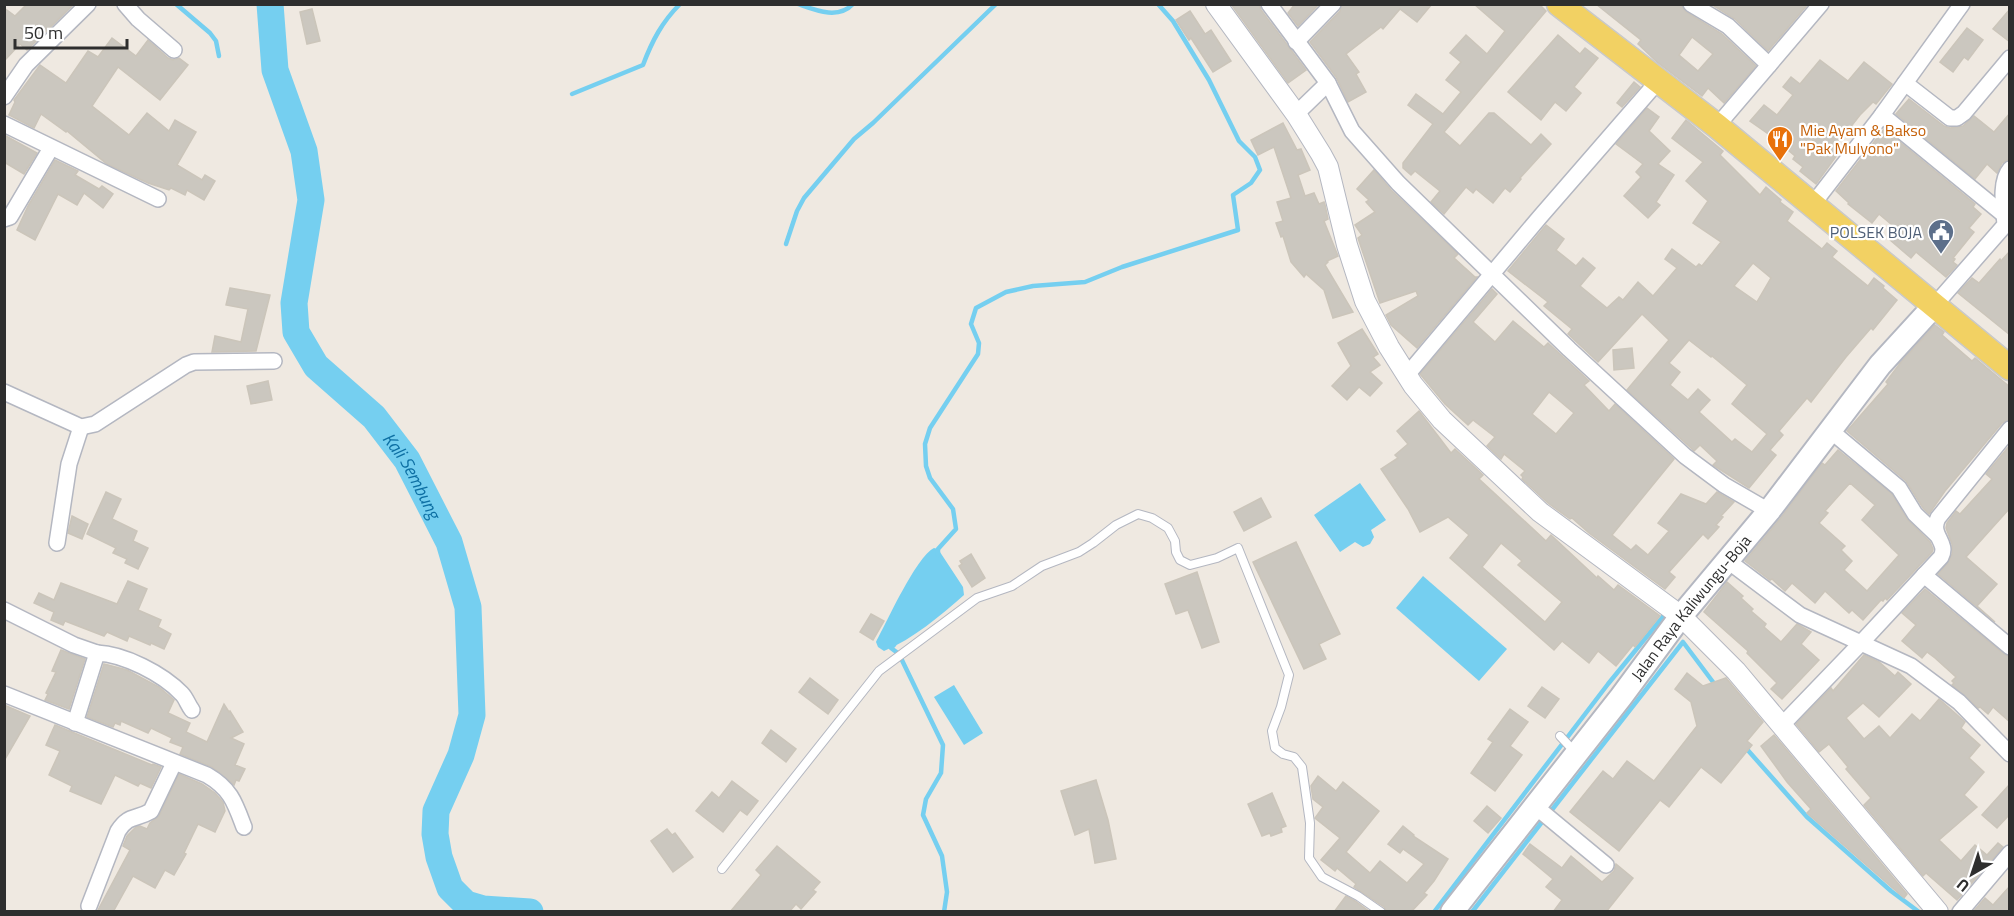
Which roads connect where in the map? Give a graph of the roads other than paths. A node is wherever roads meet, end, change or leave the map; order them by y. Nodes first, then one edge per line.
1 (88, 4) edge
2 (125, 4) edge
3 (1216, 4) edge
4 (1269, 4) edge
5 (1333, 4) edge
6 (1559, 4) edge
7 (1691, 4) edge
8 (1821, 4) edge
9 (1962, 4) edge
10 (1296, 42) junction
11 (174, 50) dead end
12 (2010, 58) edge
13 (1769, 65) junction
14 (1659, 80) junction
15 (1328, 83) junction
16 (1905, 83) junction
17 (4, 97) edge
18 (1296, 114) junction
19 (1882, 115) junction
20 (4, 124) edge
21 (1717, 126) junction
22 (51, 148) junction
23 (2010, 169) edge
24 (158, 199) dead end
25 (1813, 204) junction
26 (4, 219) edge
27 (2006, 222) edge
28 (1493, 274) junction
29 (1934, 306) junction
30 (274, 362) dead end
31 (2010, 368) edge
32 (1407, 375) junction
33 (4, 392) edge
34 (81, 426) junction
35 (2010, 429) edge
36 (1831, 431) junction
37 (1769, 511) junction
38 (1936, 535) junction
39 (57, 543) dead end
40 (1728, 561) junction
41 (1924, 575) junction
42 (4, 610) edge
43 (1681, 616) junction
44 (1861, 643) junction
45 (2010, 647) edge
46 (97, 653) junction
47 (4, 694) edge
48 (192, 710) dead end
49 (75, 723) junction
50 (1780, 726) junction
51 (1560, 736) dead end
52 (1576, 754) junction
53 (2010, 754) edge
54 (174, 763) junction
55 (1536, 807) junction
56 (244, 827) dead end
57 (2010, 853) edge
58 (1606, 865) dead end
59 (722, 869) dead end
60 (89, 906) dead end
61 (1382, 912) edge
62 (1452, 912) edge
63 (1938, 912) edge
64 (1960, 912) edge

1 - 17 street
2 - 11 street
3 - 18 street
4 - 10 street
5 - 10 street
6 - 14 main road
7 - 13 street
8 - 13 street
9 - 16 street
10 - 15 street
12 - 16 street
13 - 21 street
14 - 21 main road
14 - 28 street
15 - 18 street
15 - 28 street
16 - 19 street
18 - 32 street
19 - 25 street
19 - 27 street
20 - 22 street
21 - 25 main road
22 - 24 street
22 - 26 street
23 - 27 street
25 - 29 main road
27 - 29 street
28 - 32 street
28 - 37 street
29 - 31 main road
29 - 36 main road, Jalan Raya Kaliwungu-Boja
30 - 34 street
32 - 43 street
33 - 34 street
34 - 39 street
35 - 38 street
36 - 37 main road, Jalan Raya Kaliwungu-Boja
36 - 38 street
37 - 40 main road, Jalan Raya Kaliwungu-Boja
38 - 41 street
40 - 43 main road, Jalan Raya Kaliwungu-Boja
40 - 44 street
41 - 44 street
41 - 45 street
42 - 46 street
43 - 50 street
43 - 52 main road, Jalan Raya Kaliwungu-Boja
44 - 50 street
44 - 53 street
46 - 48 street
46 - 49 street
47 - 49 street
49 - 54 street
50 - 63 street
51 - 52 lane
52 - 55 main road, Jalan Raya Kaliwungu-Boja
54 - 56 street
54 - 60 street
55 - 58 street
55 - 62 main road, Jalan Raya Kaliwungu-Boja
57 - 64 street
59 - 61 lane

